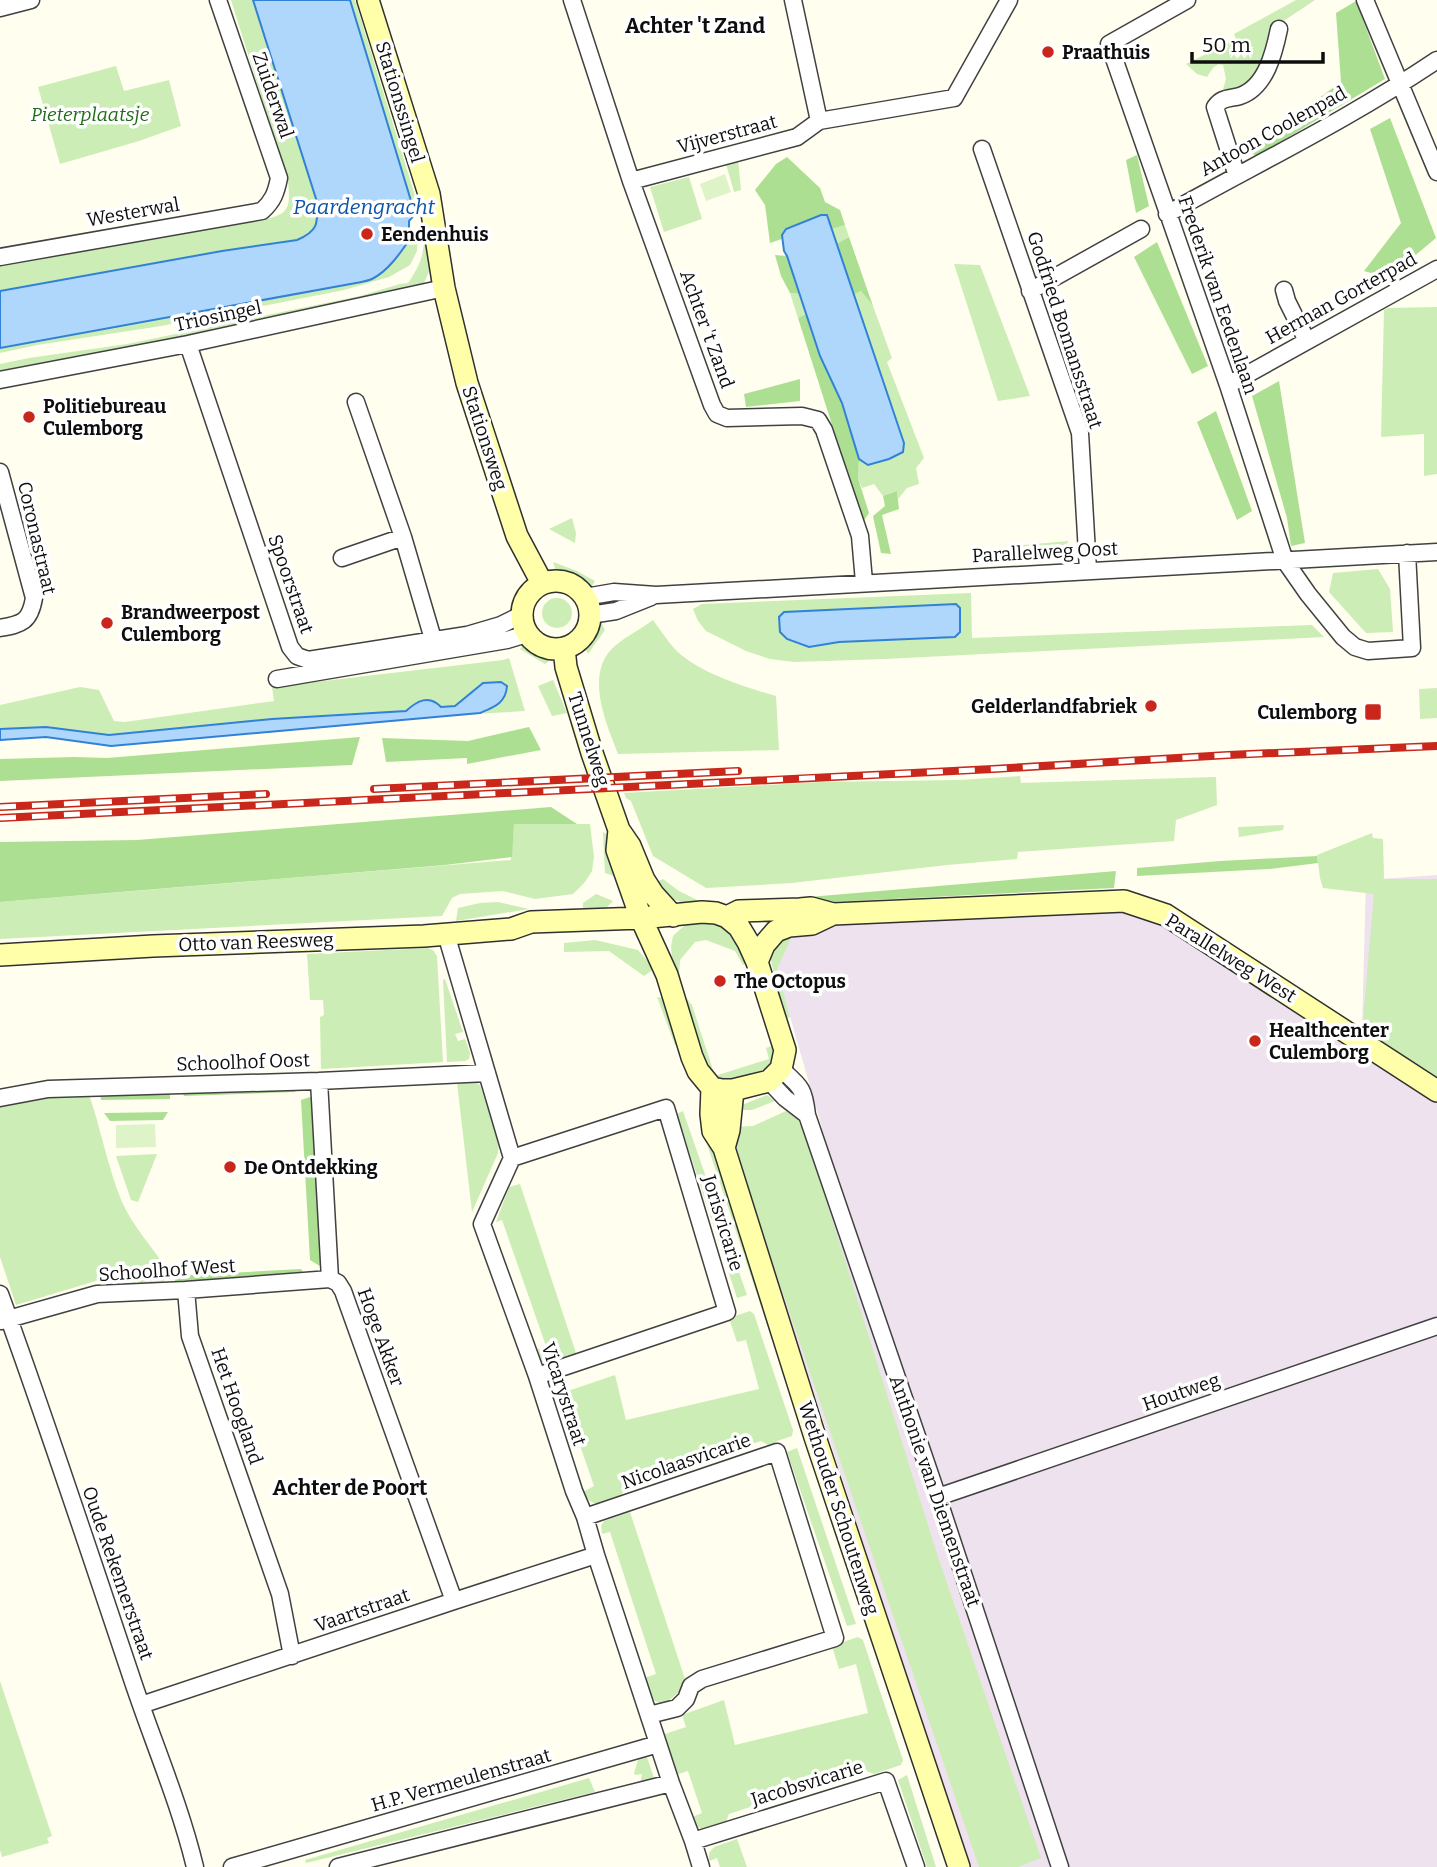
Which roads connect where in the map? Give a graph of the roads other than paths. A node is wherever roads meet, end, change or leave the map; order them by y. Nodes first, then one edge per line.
1 (31, 0) edge
2 (218, 0) edge
3 (368, 0) edge
4 (572, 0) edge
5 (793, 0) edge
6 (1187, 0) edge
7 (1365, 0) edge
8 (1006, 5) edge
9 (0, 8) edge
10 (1279, 29) dead end
11 (1437, 60) edge
12 (1400, 85) junction
13 (819, 121) junction
14 (982, 149) dead end
15 (1435, 163) edge
16 (1237, 176) junction
17 (631, 181) junction
18 (271, 203) joint
19 (1167, 214) junction
20 (1141, 229) dead end
21 (0, 257) edge
22 (1437, 269) edge
23 (444, 288) junction
24 (1284, 289) dead end
25 (1030, 291) junction
26 (1307, 341) junction
27 (188, 344) junction
28 (0, 380) edge
29 (1228, 384) junction
30 (355, 402) dead end
31 (0, 472) edge
32 (403, 537) junction
33 (1437, 552) edge
34 (1408, 554) junction
35 (342, 558) dead end
36 (1285, 561) junction
37 (1088, 570) junction
38 (864, 582) junction
39 (542, 583) junction
40 (588, 606) junction
41 (524, 624) junction
42 (0, 628) edge
43 (433, 639) junction
44 (564, 648) junction
45 (277, 679) dead end
46 (619, 830) junction
47 (629, 884) junction
48 (833, 914) junction
49 (673, 916) junction
50 (727, 917) junction
51 (641, 918) junction
52 (609, 920) junction
53 (511, 929) junction
54 (446, 934) junction
55 (652, 942) junction
56 (0, 955) edge
57 (757, 962) junction
58 (487, 1073) junction
59 (775, 1075) junction
60 (319, 1081) junction
61 (722, 1089) junction
62 (1437, 1091) edge
63 (0, 1098) edge
64 (512, 1158) junction
65 (330, 1279) junction
66 (186, 1290) junction
67 (0, 1294) edge
68 (4, 1320) edge
69 (1437, 1326) edge
70 (537, 1376) junction
71 (938, 1497) junction
72 (585, 1517) junction
73 (596, 1555) junction
74 (454, 1601) junction
75 (292, 1656) junction
76 (141, 1706) junction
77 (649, 1715) junction
78 (659, 1744) junction
79 (671, 1783) junction
80 (693, 1840) junction
81 (276, 1861) edge
82 (195, 1867) edge
83 (232, 1867) edge
84 (338, 1867) edge
85 (701, 1867) edge
86 (916, 1867) edge
87 (959, 1867) edge
88 (1060, 1867) edge

1 - 9 street
2 - 18 street, Zuiderwal
3 - 23 street, Stationssingel
4 - 17 street, Achter 't Zand
5 - 13 street
6 - 19 street, Frederik van Eedenlaan
7 - 12 street
8 - 13 street, Vijverstraat
10 - 16 street
11 - 12 street, Antoon Coolenpad
12 - 15 street
12 - 16 street, Antoon Coolenpad
13 - 17 street, Vijverstraat
14 - 25 street, Godfried Bomansstraat
16 - 19 street, Antoon Coolenpad
17 - 38 street, Achter 't Zand
18 - 21 street, Westerwal
19 - 29 street, Frederik van Eedenlaan
20 - 25 street
22 - 26 street, Herman Gorterpad
23 - 27 street, Triosingel
23 - 39 street, Stationsweg
24 - 26 street
25 - 37 street, Godfried Bomansstraat
26 - 29 street, Herman Gorterpad
27 - 28 street, Triosingel
27 - 43 street, Spoorstraat
29 - 36 street, Frederik van Eedenlaan
30 - 32 street
31 - 42 street, Coronastraat
32 - 35 street
32 - 43 street
33 - 34 street, Parallelweg Oost
34 - 36 street, Parallelweg Oost
34 - 36 street, Frederik van Eedenlaan
36 - 37 street, Parallelweg Oost
37 - 38 street, Parallelweg Oost
38 - 40 street, Parallelweg Oost
39 - 40 street
39 - 41 street
40 - 44 street
41 - 43 street, Spoorstraat
41 - 44 street
41 - 45 street
44 - 46 street, Tunnelweg
46 - 47 street, Tunnelweg
46 - 49 street, Tunnelweg
47 - 51 street, Tunnelweg
47 - 52 street
48 - 50 street, Parallelweg West
48 - 57 street, Parallelweg West
48 - 62 street, Parallelweg West
49 - 50 street, Otto van Reesweg
49 - 51 street, Otto van Reesweg
49 - 55 street
50 - 57 street
51 - 52 street, Otto van Reesweg
51 - 55 street
52 - 53 street, Otto van Reesweg
53 - 54 street, Otto van Reesweg
53 - 55 street, Otto van Reesweg
54 - 56 street, Otto van Reesweg
54 - 58 street
55 - 61 street
57 - 59 street
58 - 60 street, Schoolhof Oost
58 - 64 street
59 - 61 street
59 - 71 street, Anthonie van Diemenstraat
60 - 63 street, Schoolhof Oost
60 - 65 street, Hoge Akker
61 - 87 street, Wethouder Schoutenweg
64 - 70 street, Vicarystraat
64 - 70 street, Jorisvicarie
65 - 66 street, Schoolhof West
65 - 74 street, Hoge Akker
66 - 68 street, Schoolhof West
66 - 75 street, Het Hoogland
67 - 68 street, Oude Rekemerstraat
68 - 76 street, Oude Rekemerstraat
69 - 71 street, Houtweg
70 - 72 street, Vicarystraat
71 - 88 street, Anthonie van Diemenstraat
72 - 73 street, Vicarystraat
72 - 77 street, Nicolaasvicarie
73 - 74 street, Vaartstraat
73 - 77 street, Vicarystraat
74 - 75 street, Vaartstraat
75 - 76 street, Vaartstraat
76 - 82 street, Oude Rekemerstraat
77 - 78 street, Vicarystraat
78 - 79 street, Vicarystraat
78 - 81 street, H.P. Vermeulenstraat
79 - 80 street, Vicarystraat
79 - 84 street
80 - 85 street, Vicarystraat
80 - 86 street, Jacobsvicarie
81 - 83 street, H.P. Vermeulenstraat

